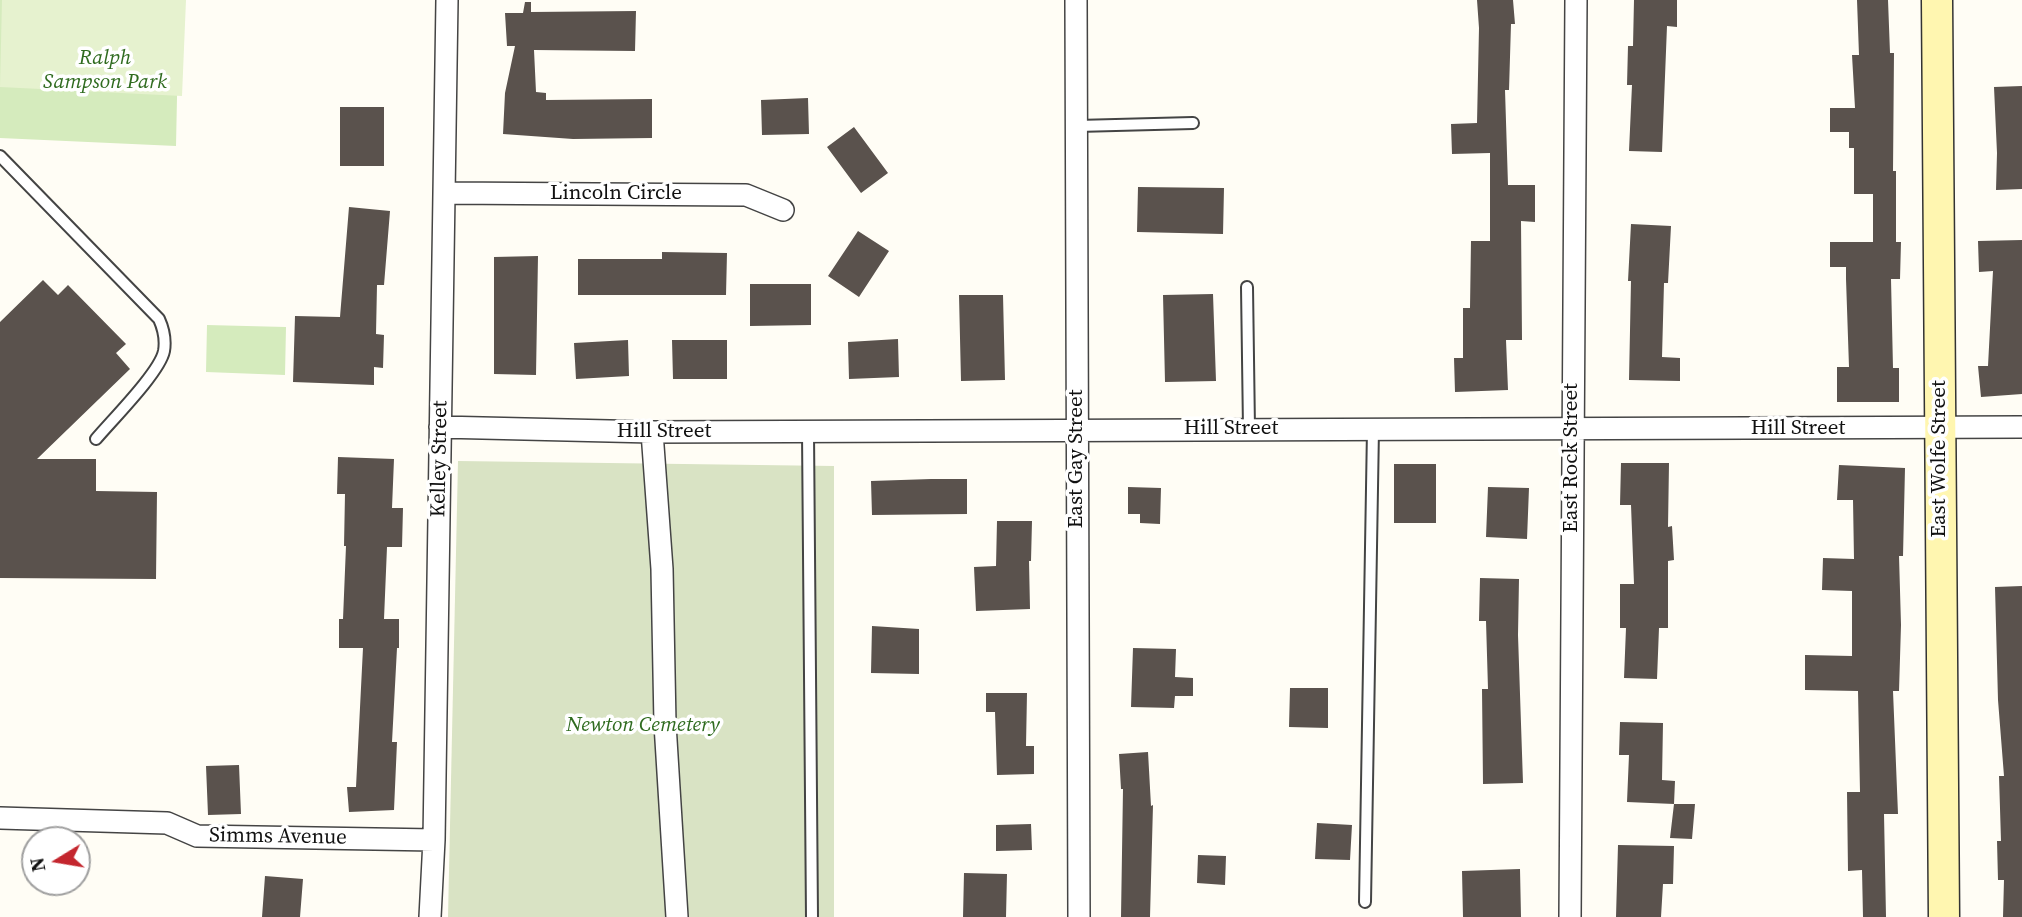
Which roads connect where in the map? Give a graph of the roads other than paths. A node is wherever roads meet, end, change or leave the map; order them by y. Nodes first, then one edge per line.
1 (447, 0) edge
2 (1076, 0) edge
3 (1576, 0) edge
4 (1937, 0) edge
5 (1193, 123) dead end
6 (1077, 126) junction
7 (0, 156) edge
8 (444, 193) junction
9 (783, 210) dead end
10 (1247, 287) dead end
11 (440, 427) junction
12 (2022, 427) edge
13 (1940, 428) junction
14 (1076, 429) junction
15 (1249, 429) junction
16 (1373, 429) junction
17 (1572, 430) junction
18 (652, 432) junction
19 (808, 432) junction
20 (96, 439) dead end
21 (0, 818) edge
22 (434, 841) junction
23 (1365, 902) dead end
24 (430, 917) edge
25 (677, 917) edge
26 (812, 917) edge
27 (1079, 917) edge
28 (1570, 917) edge
29 (1944, 917) edge

1 - 8 street, Kelley Street
2 - 6 street, East Gay Street
3 - 17 street, East Rock Street
4 - 13 street, East Wolfe Street
5 - 6 lane
6 - 14 street, East Gay Street
7 - 20 lane
8 - 9 street, Lincoln Circle
8 - 11 street, Kelley Street
10 - 15 lane
11 - 18 street, Hill Street
11 - 22 street, Kelley Street
12 - 13 street, Hill Street
13 - 17 street, Hill Street
13 - 29 street, East Wolfe Street
14 - 15 street, Hill Street
14 - 19 street, Hill Street
14 - 27 street, East Gay Street
15 - 16 street, Hill Street
16 - 17 street, Hill Street
16 - 23 lane
17 - 28 street, East Rock Street
18 - 19 street, Hill Street
18 - 25 street
19 - 26 lane
21 - 22 street, Simms Avenue
22 - 24 street, Kelley Street

